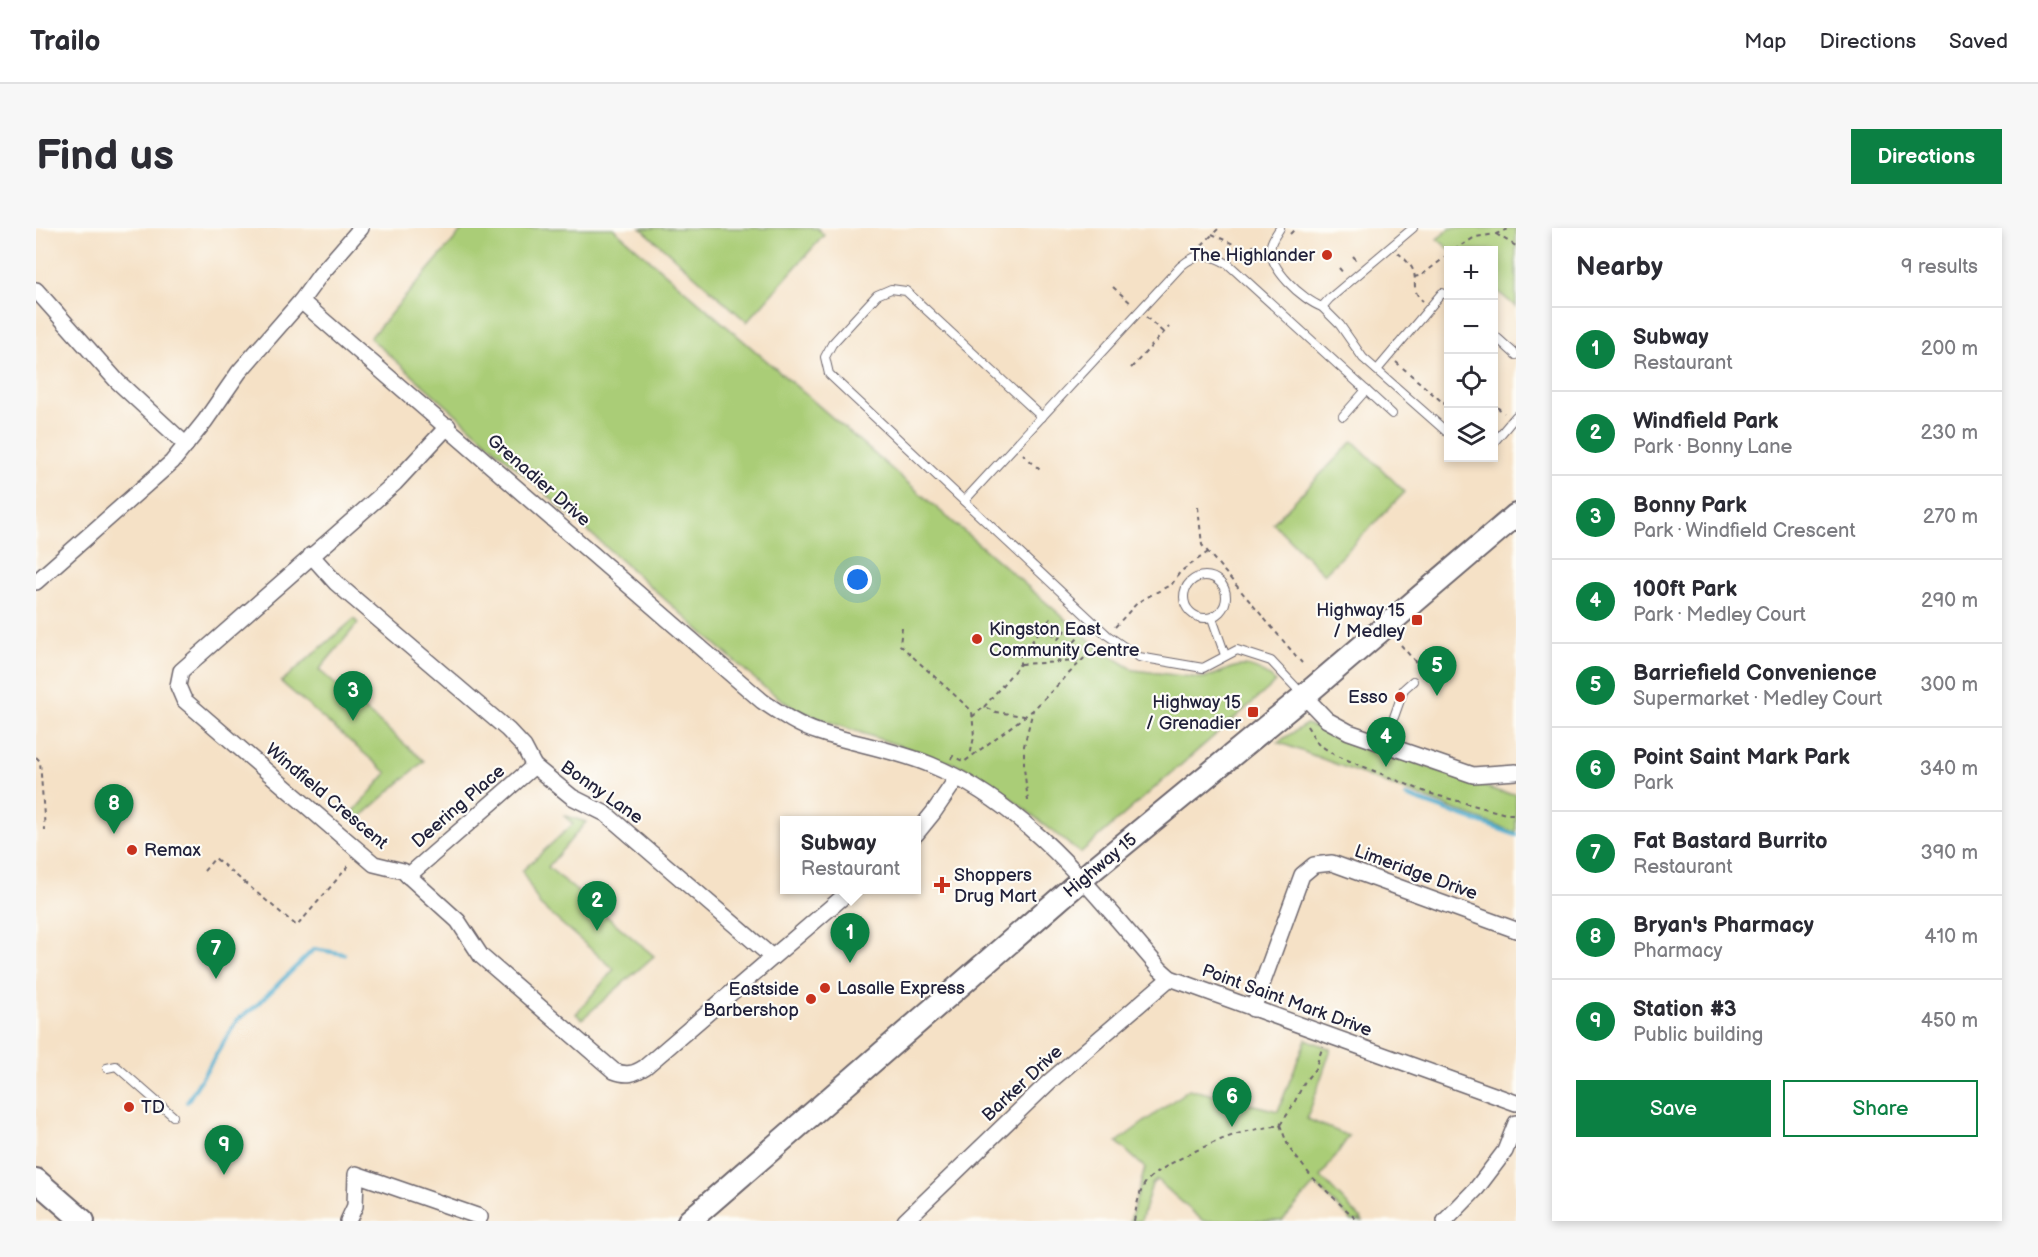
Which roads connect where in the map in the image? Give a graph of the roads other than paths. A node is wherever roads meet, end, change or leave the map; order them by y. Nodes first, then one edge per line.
1 (361, 228) edge
2 (1280, 228) edge
3 (1413, 228) edge
4 (36, 290) edge
5 (1444, 294) edge
6 (301, 301) junction
7 (1322, 308) junction
8 (1498, 339) edge
9 (1516, 355) edge
10 (1377, 370) junction
11 (1366, 390) junction
12 (1392, 414) dead end
13 (1343, 416) dead end
14 (1516, 416) edge
15 (1042, 417) junction
16 (448, 426) junction
17 (1444, 429) edge
18 (1498, 437) edge
19 (186, 446) junction
20 (964, 501) junction
21 (1516, 515) edge
22 (311, 555) junction
23 (36, 582) edge
24 (1212, 618) junction
25 (1225, 655) junction
26 (1413, 681) dead end
27 (1304, 696) junction
28 (1394, 717) dead end
29 (534, 766) junction
30 (1516, 772) edge
31 (950, 775) junction
32 (921, 828) edge
33 (408, 876) junction
34 (1082, 879) junction
35 (846, 894) edge
36 (1516, 930) edge
37 (772, 957) junction
38 (1170, 978) junction
39 (1253, 1009) junction
40 (107, 1068) dead end
41 (1516, 1103) edge
42 (173, 1116) dead end
43 (1516, 1123) edge
44 (36, 1180) edge
45 (480, 1217) dead end
46 (83, 1221) edge
47 (348, 1221) edge
48 (689, 1221) edge
49 (904, 1221) edge
50 (1445, 1221) edge

1 - 6 street
2 - 7 lane
3 - 7 lane
4 - 19 street
5 - 10 lane
6 - 16 street, Grenadier Drive
6 - 19 street
7 - 10 lane
8 - 9 lane
10 - 17 lane
11 - 12 lane
11 - 13 lane
11 - 15 lane
14 - 18 lane
15 - 20 lane
15 - 20 lane
16 - 22 street, Windfield Crescent
16 - 31 street, Grenadier Drive
19 - 23 street
20 - 25 lane
21 - 27 main road, Highway 15
22 - 29 street, Bonny Lane
22 - 33 street, Windfield Crescent
24 - 24 lane
24 - 25 lane
25 - 27 lane
26 - 28 lane
27 - 30 street
27 - 34 main road, Highway 15
29 - 33 street, Deering Place
29 - 37 street, Bonny Lane
31 - 32 street
31 - 34 street, Grenadier Drive
33 - 37 street, Windfield Crescent
34 - 38 street, Point Saint Mark Drive
34 - 48 main road, Highway 15
35 - 37 street, Windfield Crescent
36 - 39 street, Limeridge Drive
38 - 39 street, Point Saint Mark Drive
38 - 49 street, Barker Drive
39 - 41 street, Point Saint Mark Drive
40 - 42 lane
43 - 50 street
44 - 46 main road
45 - 47 street

